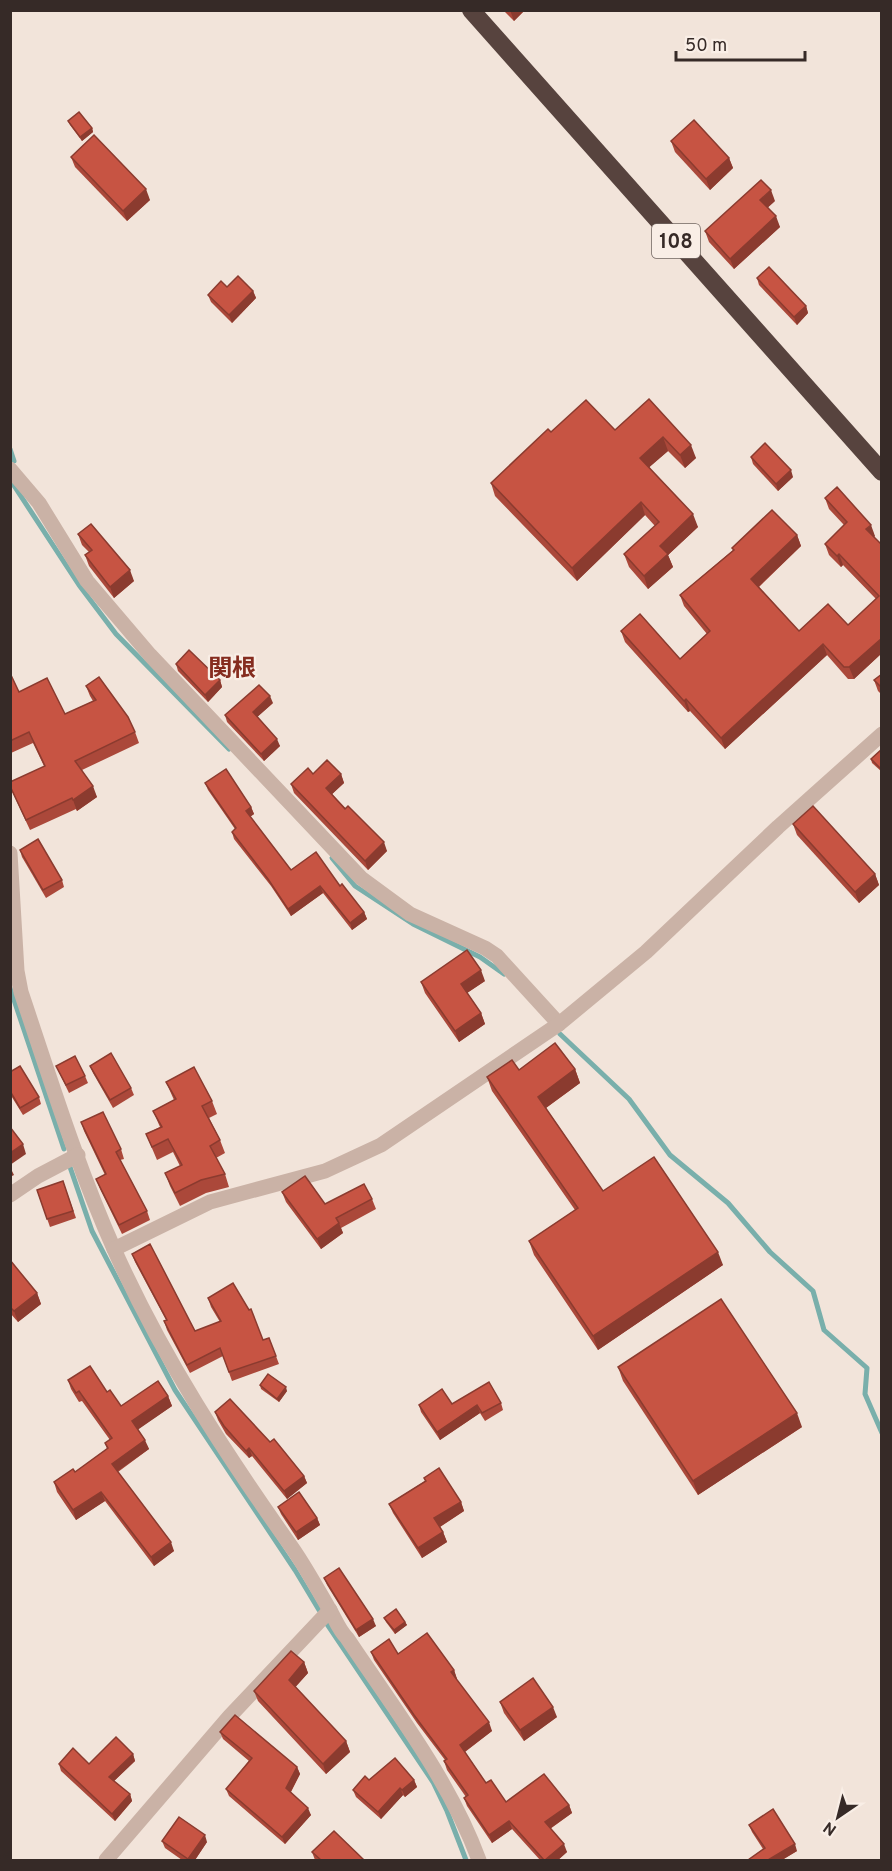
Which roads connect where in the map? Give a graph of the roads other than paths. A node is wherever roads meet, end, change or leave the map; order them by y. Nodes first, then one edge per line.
1 (471, 10) edge
2 (10, 469) edge
3 (882, 472) edge
4 (882, 734) edge
5 (10, 853) edge
6 (559, 1024) junction
7 (78, 1155) junction
8 (10, 1195) edge
9 (114, 1249) junction
10 (330, 1610) junction
11 (106, 1860) edge
12 (479, 1860) edge

1 - 3 highway, 108
2 - 6 street
4 - 6 street
5 - 7 street
6 - 9 street
7 - 8 street
7 - 9 street
9 - 10 street
10 - 11 street
10 - 12 street

